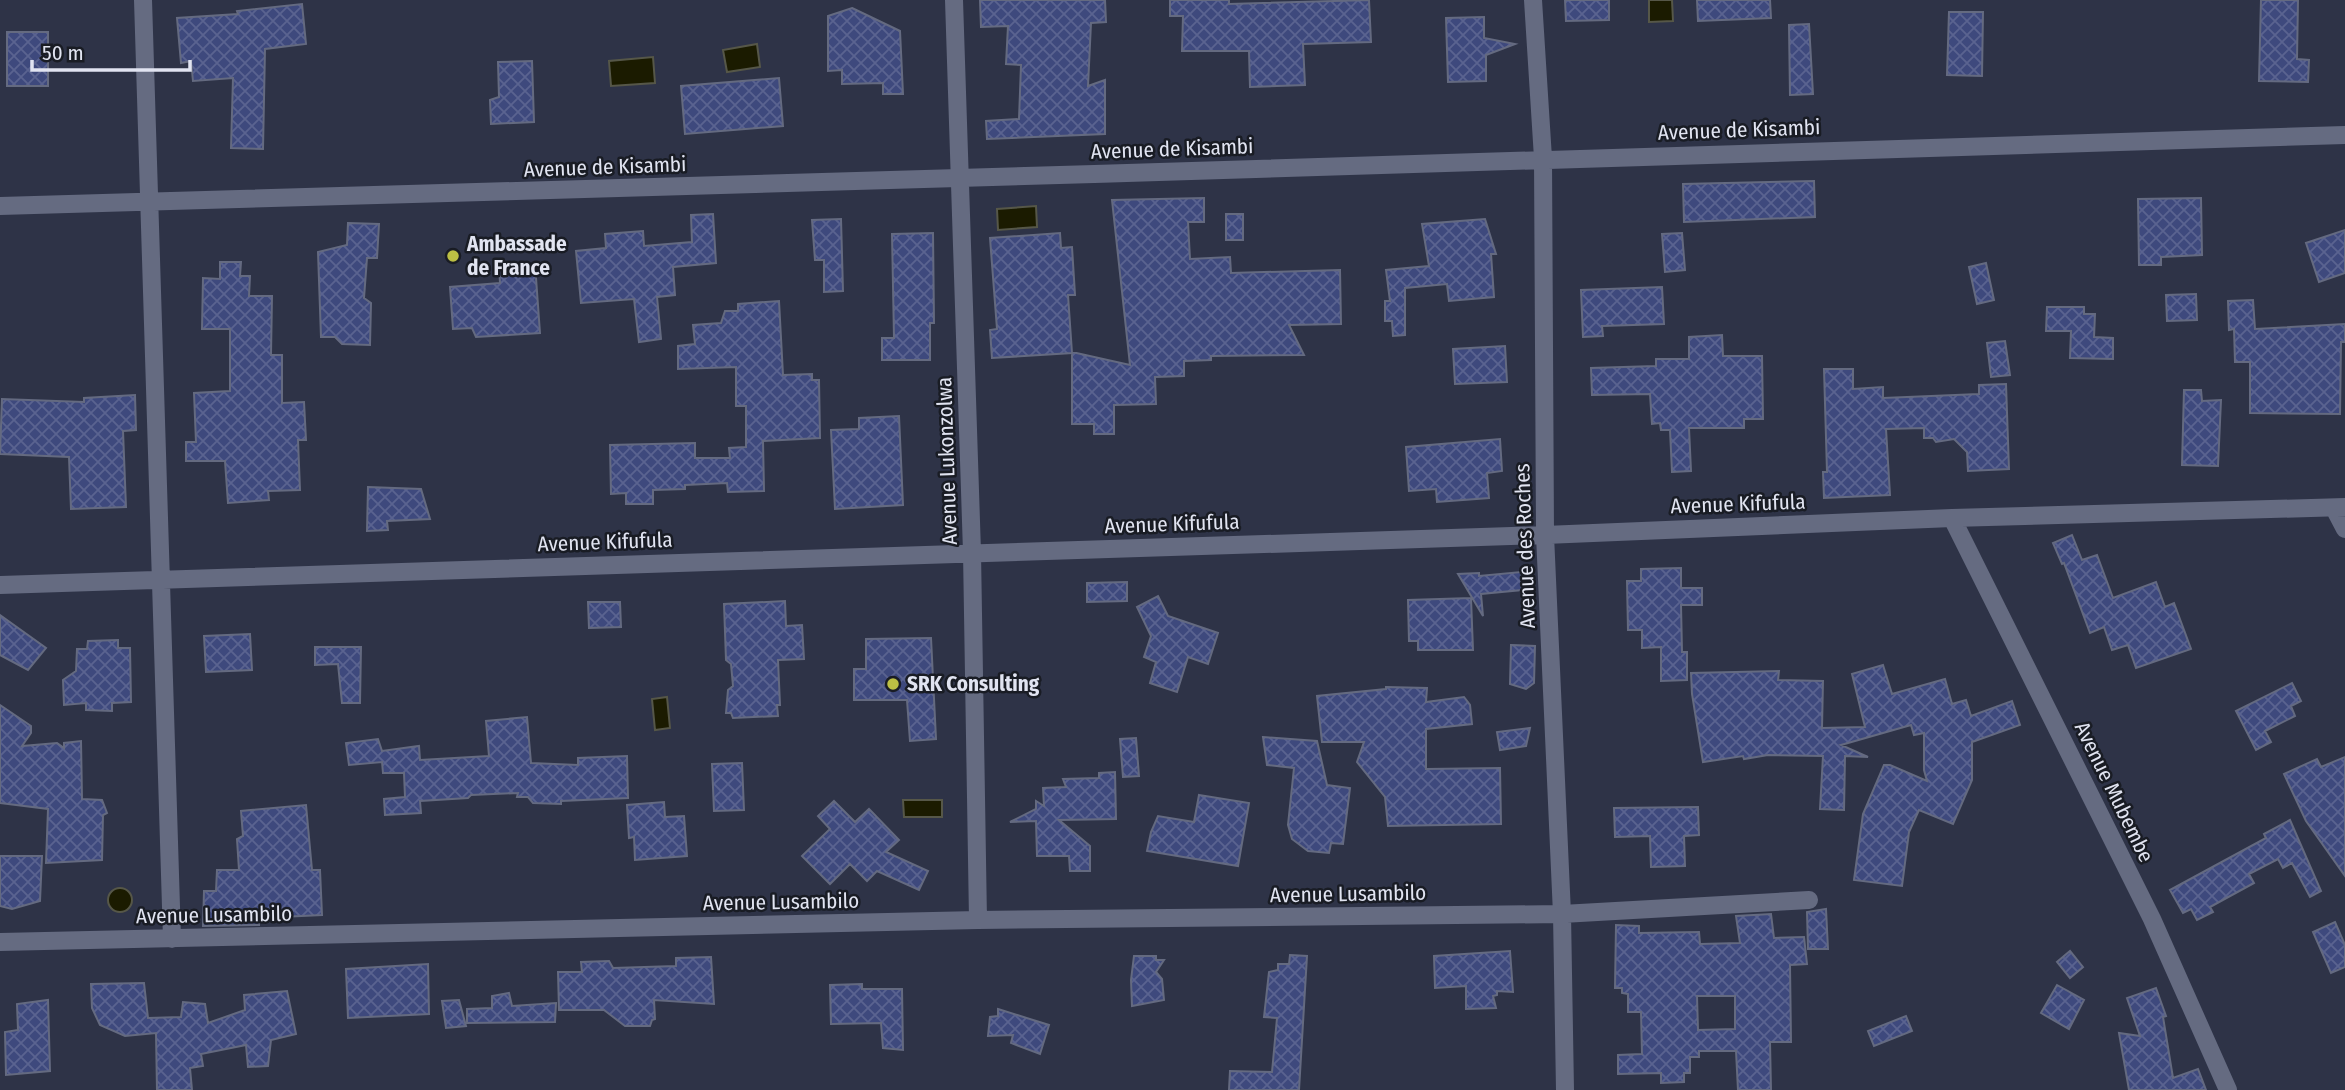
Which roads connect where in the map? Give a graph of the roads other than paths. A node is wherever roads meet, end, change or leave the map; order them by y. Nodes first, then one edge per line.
1 (143, 0) edge
2 (954, 0) edge
3 (1533, 0) edge
4 (2345, 135) edge
5 (1543, 158) junction
6 (960, 179) junction
7 (151, 202) junction
8 (0, 206) edge
9 (2339, 508) edge
10 (1952, 518) junction
11 (2345, 529) edge
12 (1545, 535) junction
13 (972, 552) junction
14 (162, 580) junction
15 (0, 585) edge
16 (1809, 900) dead end
17 (1562, 914) junction
18 (978, 920) junction
19 (172, 939) junction
20 (0, 942) edge
21 (1565, 1090) edge
22 (2228, 1090) edge

1 - 7 street
2 - 6 street, Avenue Lukonzolwa
3 - 5 street, Avenue des Roches
4 - 5 street, Avenue de Kisambi
5 - 6 street, Avenue de Kisambi
5 - 12 street, Avenue des Roches
6 - 7 street, Avenue de Kisambi
6 - 13 street, Avenue Lukonzolwa
7 - 8 street, Avenue de Kisambi
7 - 14 street
9 - 10 street, Avenue Kifufula
9 - 11 street
10 - 12 street, Avenue Kifufula
10 - 22 street, Avenue Mubembe
12 - 13 street, Avenue Kifufula
12 - 17 street, Avenue des Roches
13 - 14 street, Avenue Kifufula
13 - 18 street, Avenue Lukonzolwa
14 - 15 street, Avenue Kifufula
14 - 19 street
16 - 17 street, Avenue Lusambilo
17 - 18 street, Avenue Lusambilo
17 - 21 street, Avenue des Roches
18 - 19 street, Avenue Lusambilo
19 - 20 street, Avenue Lusambilo

